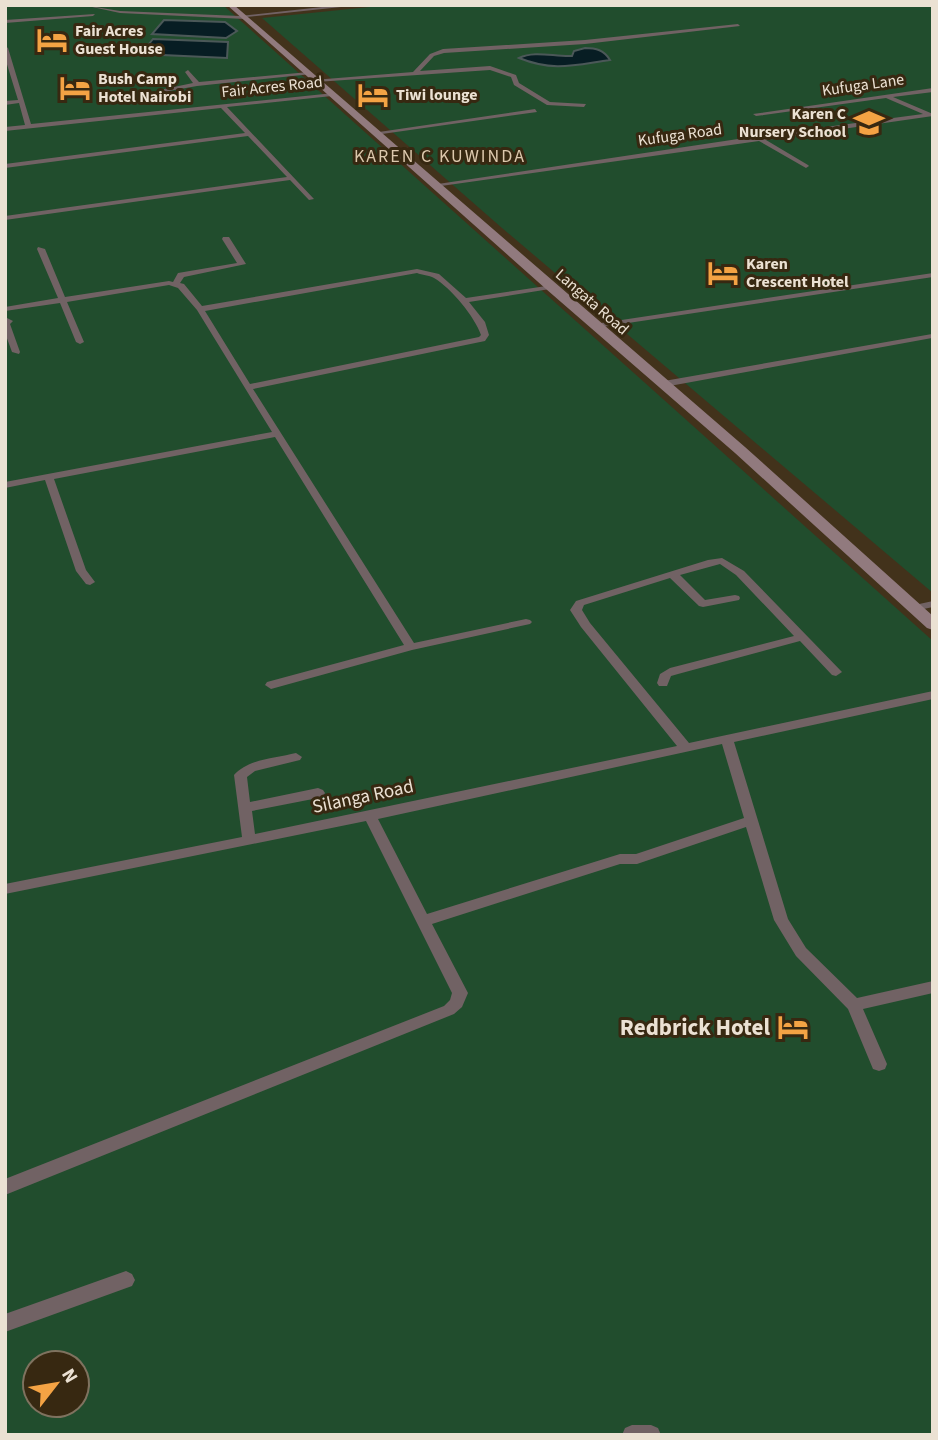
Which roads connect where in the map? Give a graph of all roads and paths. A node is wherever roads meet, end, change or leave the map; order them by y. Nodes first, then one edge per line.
1 (85, 5) edge
2 (137, 5) edge
3 (230, 5) edge
4 (358, 5) edge
5 (133, 13) junction
6 (93, 15) dead end
7 (244, 17) junction
8 (5, 22) edge
9 (738, 25) dead end
10 (5, 48) edge
11 (188, 72) dead end
12 (415, 73) junction
13 (312, 77) junction
14 (197, 84) junction
15 (933, 89) edge
16 (332, 94) junction
17 (886, 96) junction
18 (22, 101) junction
19 (135, 102) dead end
20 (5, 103) edge
21 (584, 105) dead end
22 (223, 106) junction
23 (535, 111) dead end
24 (756, 114) dead end
25 (932, 116) edge
26 (29, 127) junction
27 (5, 129) edge
28 (375, 133) junction
29 (250, 134) junction
30 (757, 138) junction
31 (5, 166) edge
32 (806, 166) dead end
33 (292, 178) junction
34 (434, 185) junction
35 (312, 199) dead end
36 (5, 218) edge
37 (226, 239) dead end
38 (41, 249) dead end
39 (933, 275) edge
40 (176, 284) junction
41 (550, 287) junction
42 (64, 299) junction
43 (464, 302) junction
44 (5, 309) edge
45 (200, 309) junction
46 (5, 319) edge
47 (595, 326) junction
48 (932, 336) edge
49 (80, 342) dead end
50 (16, 352) dead end
51 (664, 384) junction
52 (248, 387) junction
53 (277, 434) junction
54 (49, 477) junction
55 (5, 485) edge
56 (672, 574) junction
57 (90, 583) dead end
58 (735, 598) dead end
59 (933, 604) edge
60 (914, 608) junction
61 (526, 622) dead end
62 (933, 625) edge
63 (802, 637) junction
64 (411, 648) junction
65 (836, 672) dead end
66 (663, 683) dead end
67 (271, 685) dead end
68 (933, 695) edge
69 (727, 739) junction
70 (685, 747) junction
71 (296, 757) dead end
72 (318, 793) dead end
73 (244, 808) junction
74 (370, 816) junction
75 (751, 820) junction
76 (249, 840) junction
77 (5, 889) edge
78 (424, 921) junction
79 (933, 987) edge
80 (854, 1006) junction
81 (879, 1065) dead end
82 (5, 1187) edge
83 (126, 1280) dead end
84 (5, 1323) edge
85 (632, 1435) edge
86 (651, 1435) edge

1 - 5 street
2 - 5 street
3 - 7 main road, Langata Road
4 - 7 street
5 - 7 street
6 - 8 street
7 - 13 main road, Langata Road
9 - 12 street
10 - 18 street
11 - 14 street
12 - 13 street
12 - 21 street
13 - 14 street
13 - 16 main road, Langata Road
14 - 19 street
15 - 17 street, Kufuga Lane
16 - 22 street, Fair Acres Road
16 - 28 main road, Langata Road
17 - 24 street, Kufuga Lane
17 - 25 street, Kufuga Road
18 - 20 street
18 - 26 street
22 - 26 street, Fair Acres Road
22 - 29 street
23 - 28 street
25 - 30 street, Kufuga Road
26 - 27 street, Fair Acres Road
28 - 34 main road, Langata Road
29 - 31 street
29 - 33 street
30 - 32 street
30 - 34 street, Kufuga Road
33 - 35 street
33 - 36 street
34 - 41 main road, Langata Road
37 - 40 street
38 - 42 street
39 - 47 street
40 - 42 street
40 - 45 street
41 - 43 street
41 - 47 main road, Langata Road
42 - 44 street
42 - 49 street
43 - 45 street
43 - 52 street
45 - 52 street
46 - 50 street
47 - 51 main road, Langata Road
48 - 51 street
51 - 60 main road, Langata Road
52 - 53 street
53 - 54 street
53 - 64 street
54 - 55 street
54 - 57 street
56 - 58 street
56 - 63 street
56 - 70 street
59 - 60 street
60 - 62 main road, Langata Road
61 - 64 street
63 - 65 street
63 - 66 street
64 - 67 street
68 - 69 street, Silanga Road
69 - 70 street, Silanga Road
69 - 75 street
70 - 74 street, Silanga Road
71 - 73 street
72 - 73 street
73 - 76 street
74 - 76 street, Silanga Road
74 - 78 street
75 - 78 street
75 - 80 street
76 - 77 street, Silanga Road
78 - 82 street
79 - 80 street
80 - 81 street
83 - 84 street
85 - 86 street

